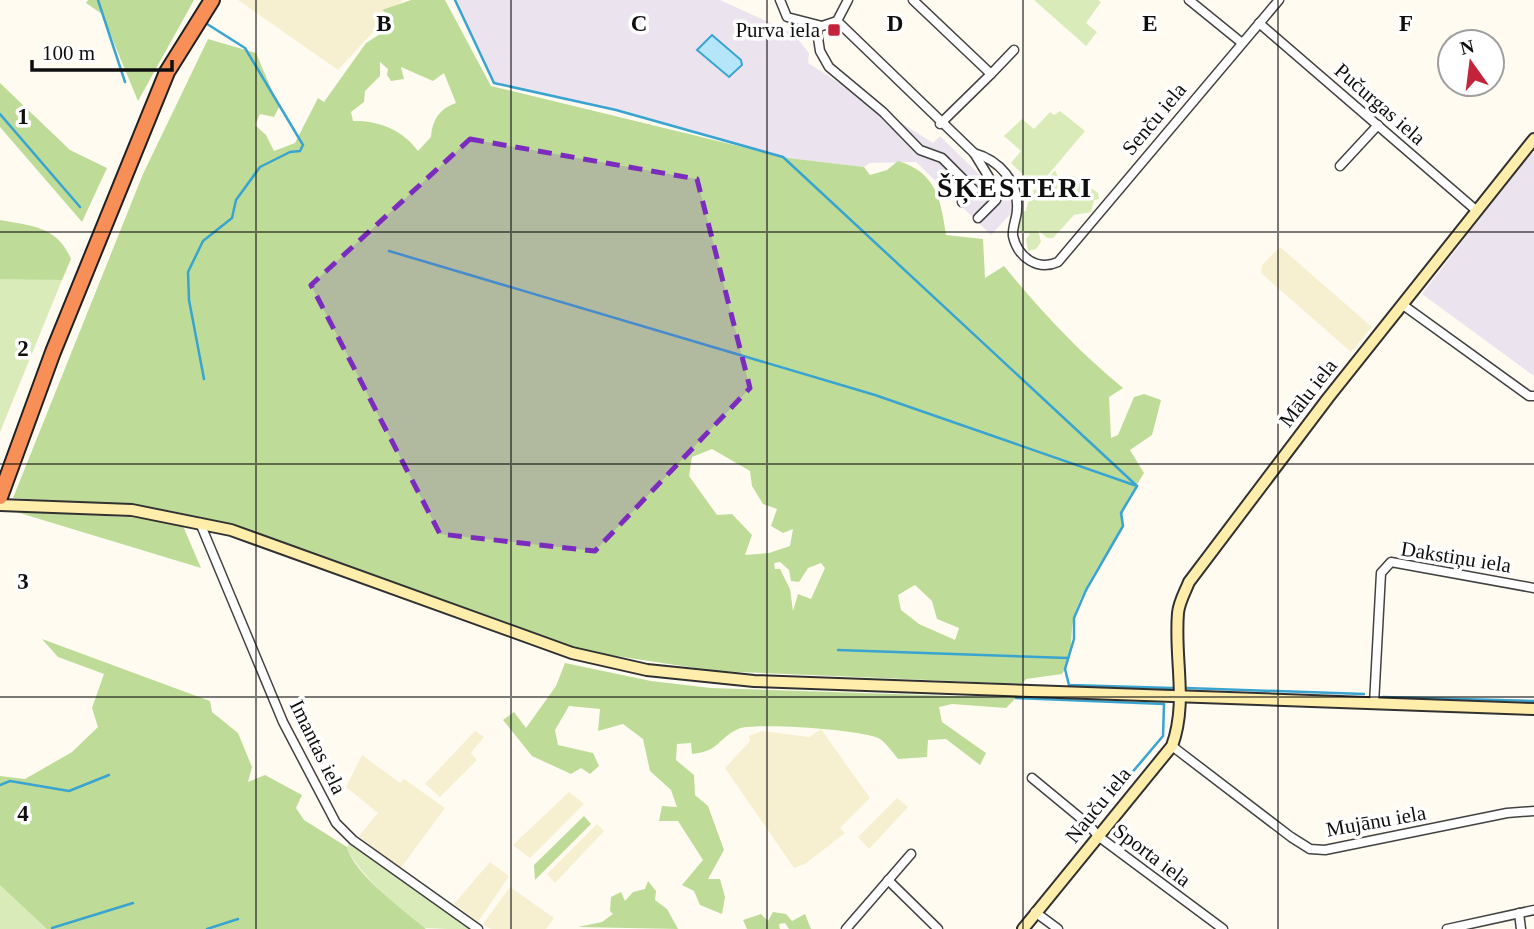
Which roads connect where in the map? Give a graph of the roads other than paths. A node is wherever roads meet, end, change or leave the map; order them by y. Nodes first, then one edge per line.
1 (212, 0) edge
2 (780, 0) edge
3 (848, 0) edge
4 (913, 0) edge
5 (1189, 0) edge
6 (1279, 0) edge
7 (836, 21) junction
8 (1259, 23) junction
9 (816, 25) junction
10 (1242, 43) junction
11 (1014, 50) dead end
12 (991, 74) junction
13 (940, 124) junction
14 (1378, 125) junction
15 (1534, 139) edge
16 (974, 153) junction
17 (1340, 166) dead end
18 (962, 202) dead end
19 (1477, 211) junction
20 (978, 218) dead end
21 (1403, 305) junction
22 (1534, 396) edge
23 (0, 496) edge
24 (0, 505) edge
25 (200, 523) junction
26 (1534, 588) edge
27 (1182, 696) junction
28 (1374, 704) junction
29 (1534, 709) edge
30 (1172, 746) junction
31 (1032, 778) dead end
32 (1534, 811) edge
33 (1098, 836) junction
34 (911, 854) dead end
35 (888, 880) junction
36 (1534, 910) edge
37 (1035, 912) junction
38 (1519, 913) junction
39 (478, 929) edge
40 (846, 929) edge
41 (938, 929) edge
42 (1023, 929) edge
43 (1058, 929) edge
44 (1223, 929) edge
45 (1447, 929) edge
46 (1521, 929) edge

1 - 23 highway
2 - 9 street
3 - 7 street
4 - 12 street
5 - 10 street
6 - 8 street, Senču iela
7 - 9 street
7 - 13 street
8 - 10 street, Senču iela
8 - 14 street, Pučurgas iela
9 - 18 street
10 - 16 street, Senču iela
11 - 12 street
12 - 13 street
13 - 16 street
14 - 17 street
14 - 19 street, Pučurgas iela
15 - 19 street, Mālu iela
16 - 20 street
19 - 21 street, Mālu iela
21 - 22 street
21 - 27 street, Mālu iela
24 - 25 street
25 - 27 street
25 - 39 street, Imantas iela
26 - 28 street, Dakstiņu iela
27 - 28 street
27 - 30 street, Nauču iela
28 - 29 street
30 - 32 street, Mujānu iela
30 - 33 street, Nauču iela
31 - 33 street, Sporta iela
33 - 37 street, Nauču iela
33 - 44 street, Sporta iela
34 - 35 street
35 - 40 street
35 - 41 street
36 - 38 street
37 - 42 street, Nauču iela
37 - 43 street
38 - 45 street
38 - 46 street

